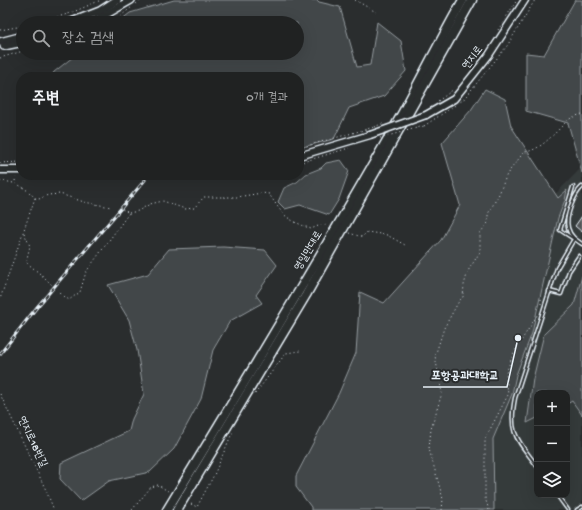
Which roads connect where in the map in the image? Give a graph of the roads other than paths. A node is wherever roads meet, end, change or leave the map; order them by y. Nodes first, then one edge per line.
1 (117, 0) edge
2 (131, 0) edge
3 (458, 0) edge
4 (463, 0) edge
5 (472, 0) edge
6 (477, 0) edge
7 (524, 0) edge
8 (87, 16) edge
9 (103, 16) edge
10 (444, 35) junction
11 (16, 38) edge
12 (0, 42) edge
13 (448, 42) junction
14 (16, 43) edge
15 (0, 46) edge
16 (304, 155) edge
17 (0, 170) edge
18 (16, 170) edge
19 (572, 187) dead end
20 (582, 187) edge
21 (574, 239) junction
22 (582, 244) edge
23 (579, 256) dead end
24 (549, 291) junction
25 (534, 462) edge
26 (559, 498) edge
27 (582, 507) edge
28 (167, 510) edge
29 (177, 510) edge
30 (568, 510) edge
31 (577, 510) edge

1 - 8 main road
2 - 9 main road
3 - 10 highway
4 - 10 highway, 영일만대로
5 - 13 highway, 영일만대로
6 - 13 highway
7 - 16 main road, 연지로, bridge
10 - 28 highway, 영일만대로
11 - 12 main road
13 - 29 highway, 영일만대로
14 - 15 main road
17 - 18 main road
19 - 21 lane
20 - 21 lane
21 - 22 lane
21 - 24 lane
23 - 24 lane
24 - 25 lane
26 - 30 lane
27 - 31 lane

